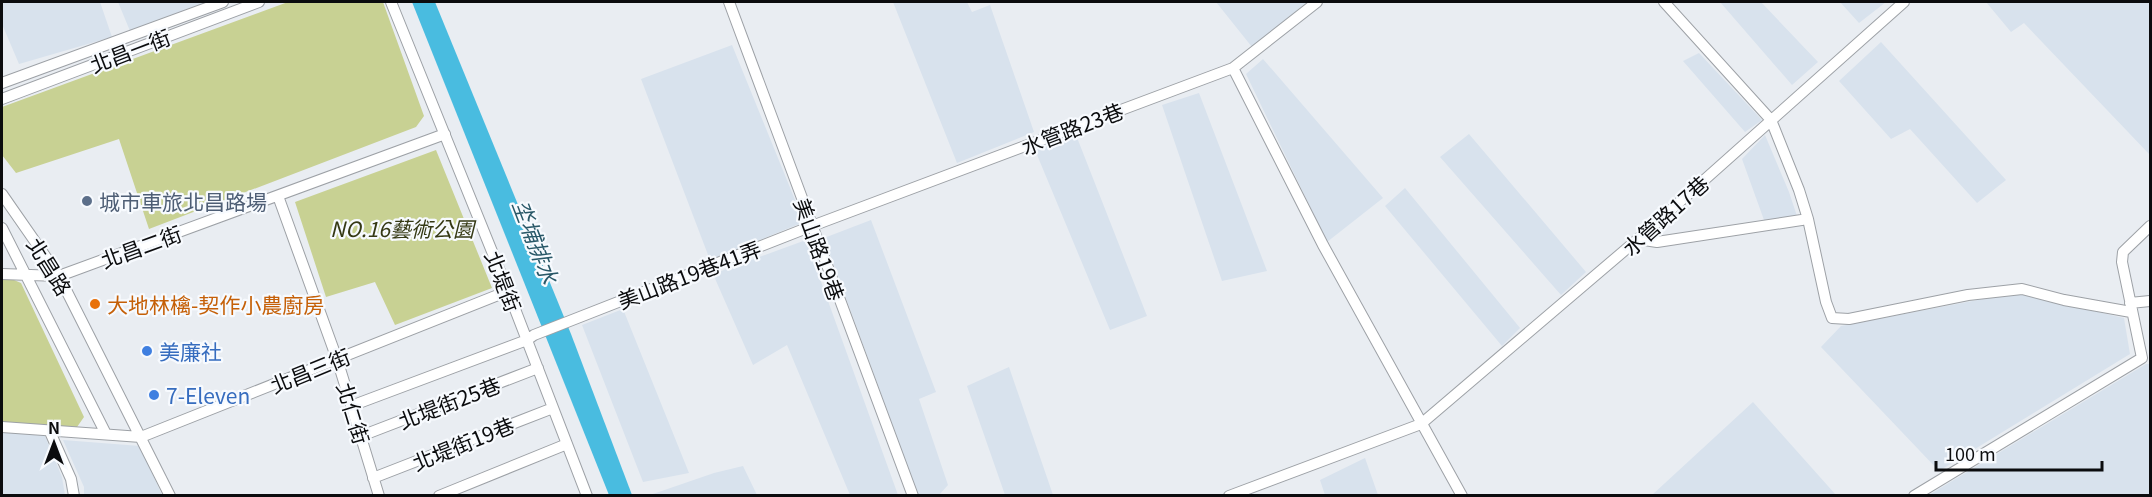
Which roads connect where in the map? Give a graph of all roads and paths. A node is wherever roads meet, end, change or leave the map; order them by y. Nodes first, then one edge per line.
1 (223, 2) edge
2 (259, 2) edge
3 (391, 2) edge
4 (729, 2) edge
5 (1317, 2) edge
6 (1664, 2) edge
7 (1904, 2) edge
8 (1233, 68) junction
9 (2, 82) edge
10 (2, 99) edge
11 (1771, 120) junction
12 (446, 134) junction
13 (2, 194) edge
14 (278, 196) junction
15 (1808, 219) junction
16 (812, 226) junction
17 (2151, 226) edge
18 (2, 228) edge
19 (1638, 239) junction
20 (2, 274) edge
21 (24, 275) junction
22 (59, 276) junction
23 (508, 291) junction
24 (2151, 301) edge
25 (2130, 307) junction
26 (531, 337) junction
27 (2146, 357) edge
28 (337, 359) junction
29 (538, 368) junction
30 (351, 406) junction
31 (553, 408) junction
32 (1421, 423) junction
33 (2, 427) edge
34 (50, 432) junction
35 (106, 434) junction
36 (361, 436) junction
37 (141, 437) junction
38 (567, 444) junction
39 (374, 478) junction
40 (74, 495) edge
41 (170, 495) edge
42 (379, 495) edge
43 (439, 495) edge
44 (587, 495) edge
45 (913, 495) edge
46 (1229, 495) edge
47 (1462, 495) edge
48 (1914, 495) edge

1 - 9 street
2 - 10 street, 北昌一街
3 - 12 street, 北堤街
4 - 16 street, 美山路19巷
5 - 8 street, 水管路23巷
6 - 11 street
7 - 11 street, 水管路17巷
8 - 16 street, 水管路23巷
8 - 32 street
11 - 15 street
11 - 19 street, 水管路17巷
12 - 14 street, 北昌二街
12 - 23 street, 北堤街
13 - 22 street, 北昌路
14 - 22 street, 北昌二街
14 - 28 street, 北仁街
15 - 19 street
15 - 25 street
16 - 26 street, 美山路19巷41弄
16 - 45 street, 美山路19巷
17 - 25 street
18 - 21 street, 北昌路
19 - 32 street, 水管路17巷
20 - 21 street, 北昌二街
21 - 22 street, 北昌二街
21 - 35 street, 北昌路
22 - 37 street, 北昌路
23 - 26 street, 北堤街
23 - 28 street, 北昌三街
24 - 25 street
25 - 27 street
26 - 29 street, 北堤街
26 - 30 street, 美山路19巷41弄
27 - 48 street
28 - 30 street, 北仁街
28 - 37 street, 北昌三街
29 - 31 street, 北堤街
29 - 36 street, 北堤街25巷
30 - 36 street, 北仁街
31 - 38 street, 北堤街
31 - 39 street, 北堤街19巷
32 - 46 street, 水管路17巷
32 - 47 street
33 - 34 street, 北昌三街
34 - 35 street, 北昌三街
34 - 40 street
35 - 37 street, 北昌三街
36 - 39 street, 北仁街
37 - 41 street, 北昌路
38 - 43 street
38 - 44 street, 北堤街
39 - 42 street, 北仁街

